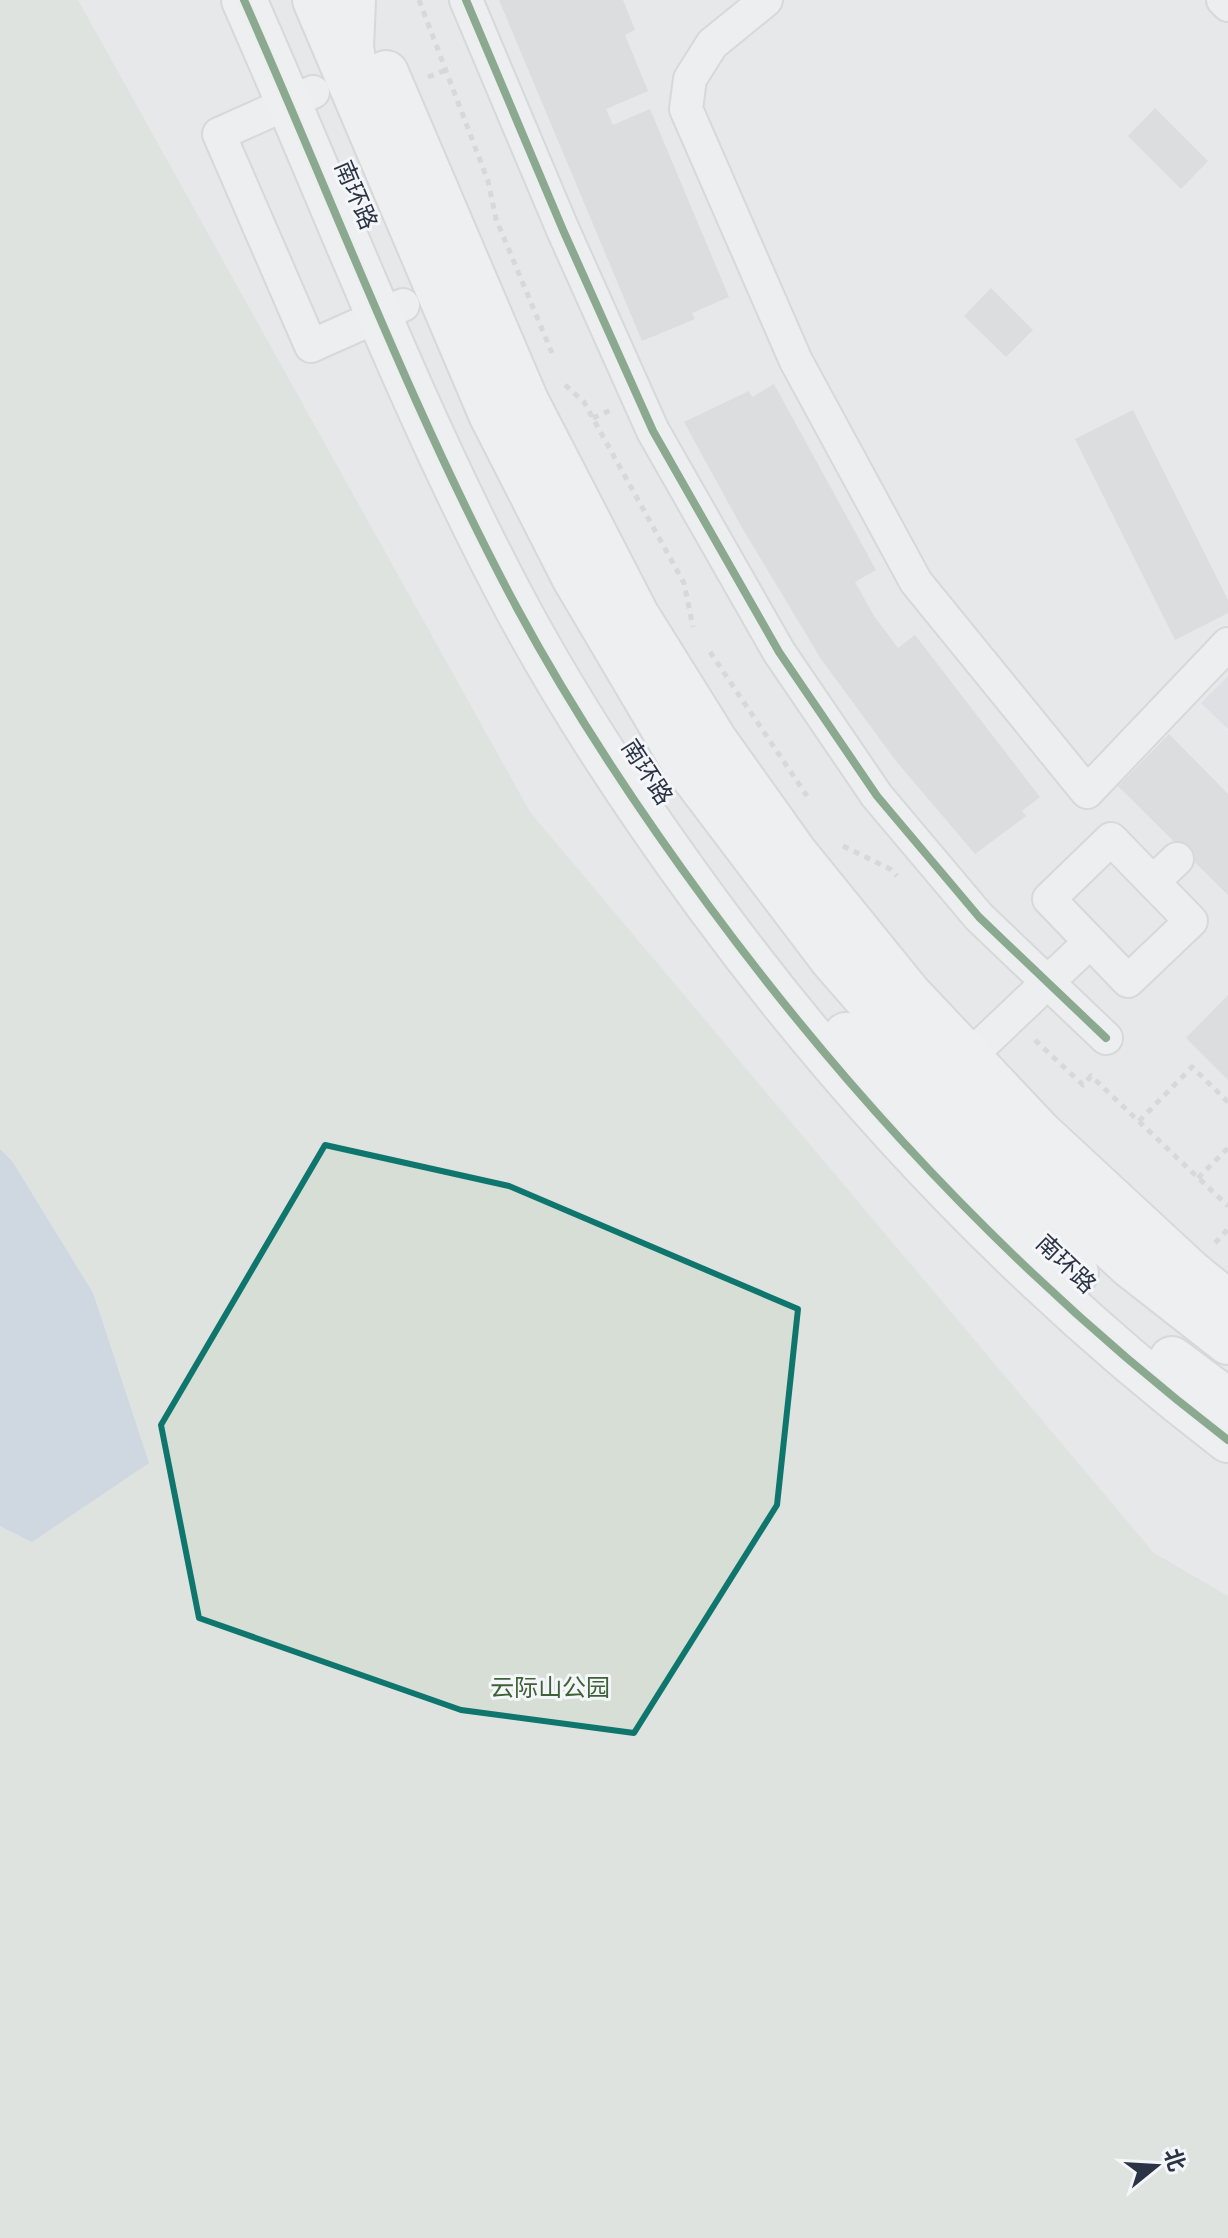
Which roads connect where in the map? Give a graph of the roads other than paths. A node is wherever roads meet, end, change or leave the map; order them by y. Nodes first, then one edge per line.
1 (244, 0) edge
2 (272, 0) edge
3 (315, 0) edge
4 (353, 0) edge
5 (466, 0) edge
6 (766, 0) edge
7 (1223, 0) edge
8 (1228, 5) edge
9 (386, 73) dead end
10 (301, 98) junction
11 (361, 108) junction
12 (391, 311) junction
13 (1228, 644) edge
14 (1177, 859) dead end
15 (1153, 882) junction
16 (1090, 942) junction
17 (1048, 982) junction
18 (1106, 1038) dead end
19 (954, 1070) junction
20 (1228, 1303) edge
21 (1228, 1342) edge
22 (1228, 1401) edge
23 (1228, 1440) edge

1 - 10 main road
2 - 10 main road, 南环路
3 - 11 main road, 南环路
4 - 11 main road
5 - 17 street
6 - 13 street
7 - 8 street
9 - 19 main road
10 - 12 main road, 南环路
10 - 12 street
11 - 19 main road, 南环路
12 - 22 main road, 南环路
12 - 23 main road
14 - 15 street
15 - 16 street
15 - 16 street
16 - 17 street
17 - 18 street
17 - 19 street
19 - 20 main road
19 - 21 main road, 南环路

